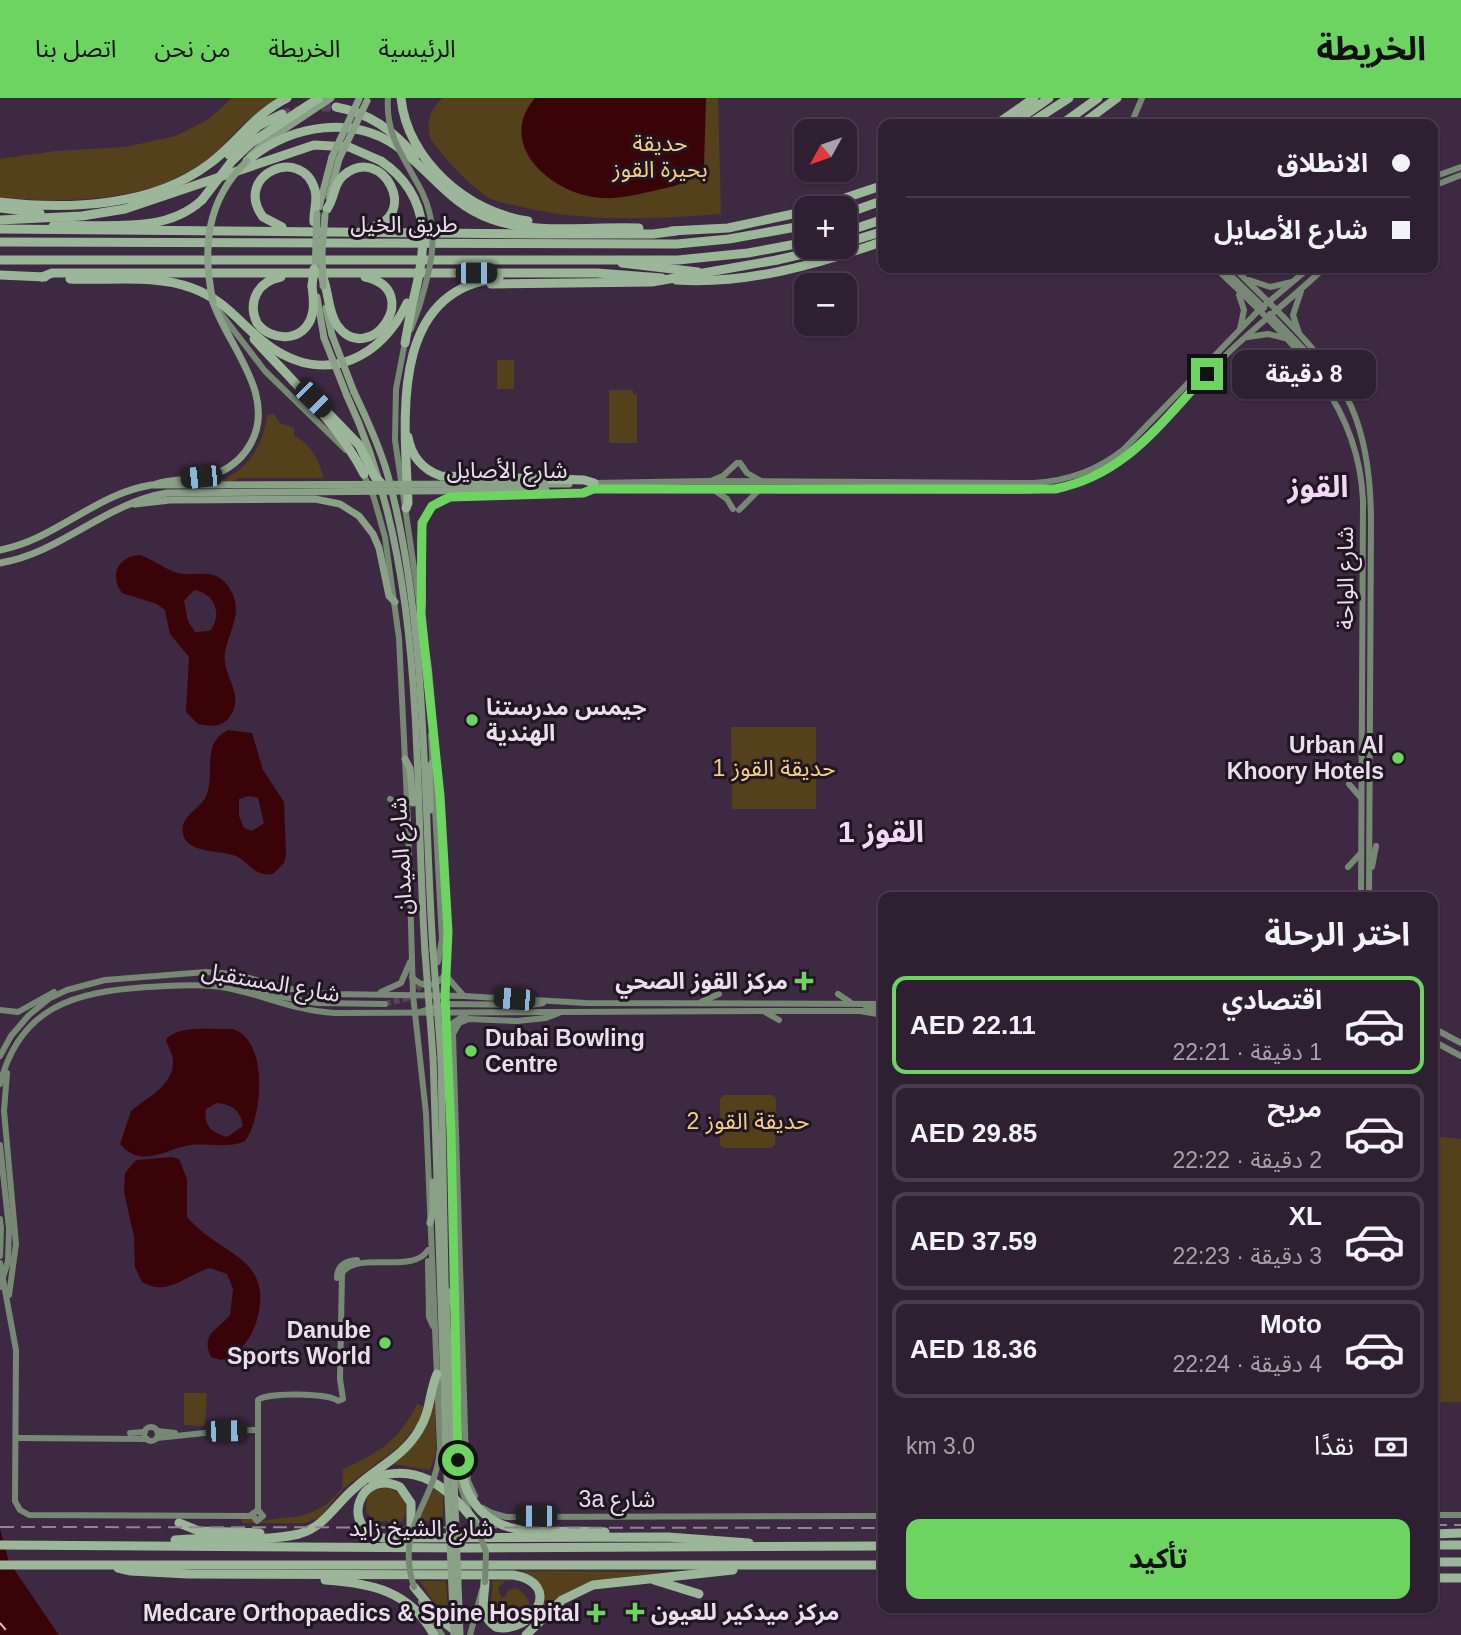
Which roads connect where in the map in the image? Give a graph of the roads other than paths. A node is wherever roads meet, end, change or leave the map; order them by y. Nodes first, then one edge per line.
1 (287, 98) edge
2 (319, 98) edge
3 (387, 98) edge
4 (401, 98) edge
5 (1034, 98) edge
6 (1049, 98) edge
7 (1069, 98) edge
8 (1098, 98) edge
9 (1142, 98) edge
10 (364, 99) edge
11 (1116, 100) edge
12 (333, 103) edge
13 (282, 114) tunnel mouth
14 (1004, 119) edge
15 (1019, 119) edge
16 (1037, 119) edge
17 (1069, 119) edge
18 (1089, 119) edge
19 (1133, 119) edge
20 (247, 161) junction
21 (1461, 167) edge
22 (1438, 175) edge
23 (1461, 175) edge
24 (1438, 184) edge
25 (878, 187) edge
26 (163, 188) junction
27 (448, 194) junction
28 (851, 196) edge
29 (0, 202) edge
30 (878, 202) edge
31 (0, 208) edge
32 (857, 210) edge
33 (321, 213) junction
34 (794, 214) edge
35 (73, 217) junction
36 (0, 220) edge
37 (878, 221) edge
38 (316, 227) joint
39 (564, 227) junction
40 (794, 227) edge
41 (857, 228) edge
42 (3, 229) edge
43 (301, 230) junction
44 (349, 231) junction
45 (676, 231) junction
46 (878, 233) edge
47 (857, 239) edge
48 (0, 242) edge
49 (878, 243) edge
50 (794, 244) edge
51 (794, 256) edge
52 (0, 260) edge
53 (614, 260) junction
54 (311, 271) junction
55 (764, 273) junction
56 (1221, 273) edge
57 (1228, 273) edge
58 (1238, 273) edge
59 (1240, 273) edge
60 (1304, 273) edge
61 (1319, 273) edge
62 (0, 275) edge
63 (622, 275) junction
64 (42, 277) junction
65 (1296, 280) junction
66 (1231, 282) junction
67 (322, 283) junction
68 (1302, 289) junction
69 (216, 302) junction
70 (413, 305) junction
71 (1264, 307) junction
72 (434, 313) junction
73 (1271, 315) junction
74 (1239, 331) junction
75 (1245, 337) junction
76 (1287, 339) junction
77 (1302, 340) junction
78 (405, 343) joint
79 (1339, 385) junction
80 (300, 390) junction
81 (351, 394) junction
82 (403, 414) junction
83 (364, 474) junction
84 (708, 481) junction
85 (763, 482) junction
86 (382, 483) junction
87 (151, 485) junction
88 (594, 486) junction
89 (545, 487) junction
90 (712, 490) junction
91 (759, 490) junction
92 (118, 507) junction
93 (406, 508) junction
94 (0, 550) edge
95 (0, 563) edge
96 (395, 602) junction
97 (421, 614) junction
98 (434, 727) junction
99 (405, 760) junction
100 (432, 763) junction
101 (1349, 784) dead end
102 (1361, 798) junction
103 (390, 799) dead end
104 (408, 821) junction
105 (418, 831) junction
106 (1376, 846) dead end
107 (428, 849) junction
108 (1361, 853) junction
109 (1348, 867) dead end
110 (1369, 886) junction
111 (1361, 892) edge
112 (1369, 892) edge
113 (429, 951) junction
114 (411, 959) junction
115 (438, 962) dead end
116 (446, 974) junction
117 (412, 977) junction
118 (67, 990) junction
119 (239, 990) junction
120 (719, 994) dead end
121 (838, 994) dead end
122 (369, 995) junction
123 (416, 995) junction
124 (464, 996) junction
125 (445, 1000) junction
126 (545, 1001) junction
127 (698, 1003) junction
128 (852, 1003) junction
129 (385, 1004) tunnel mouth
130 (878, 1004) edge
131 (429, 1005) junction
132 (0, 1010) edge
133 (763, 1011) junction
134 (414, 1012) junction
135 (878, 1012) edge
136 (437, 1013) junction
137 (446, 1013) junction
138 (470, 1013) junction
139 (559, 1013) junction
140 (394, 1014) junction
141 (481, 1020) junction
142 (779, 1020) dead end
143 (1438, 1031) edge
144 (416, 1039) junction
145 (18, 1043) junction
146 (1461, 1043) edge
147 (1438, 1044) edge
148 (447, 1051) junction
149 (0, 1056) edge
150 (1461, 1056) edge
151 (437, 1057) junction
152 (0, 1084) edge
153 (451, 1131) junction
154 (457, 1138) junction
155 (0, 1145) edge
156 (437, 1172) junction
157 (428, 1195) junction
158 (453, 1209) junction
159 (444, 1212) junction
160 (0, 1219) edge
161 (430, 1223) junction
162 (1, 1229) edge
163 (16, 1237) junction
164 (0, 1245) edge
165 (428, 1250) junction
166 (0, 1256) edge
167 (418, 1259) junction
168 (0, 1263) edge
169 (428, 1265) junction
170 (460, 1265) junction
171 (0, 1287) edge
172 (9, 1308) junction
173 (454, 1308) junction
174 (435, 1328) junction
175 (461, 1328) junction
176 (456, 1363) junction
177 (437, 1374) junction
178 (257, 1428) junction
179 (157, 1435) junction
180 (16, 1436) junction
181 (146, 1436) junction
182 (449, 1453) junction
183 (354, 1488) junction
184 (1438, 1515) edge
185 (1461, 1515) edge
186 (878, 1516) edge
187 (475, 1522) junction
188 (179, 1523) dead end
189 (411, 1527) junction
190 (1461, 1533) edge
191 (1438, 1534) edge
192 (264, 1537) junction
193 (627, 1538) junction
194 (0, 1545) edge
195 (149, 1545) junction
196 (1438, 1545) edge
197 (1461, 1545) edge
198 (878, 1546) edge
199 (768, 1547) junction
200 (1438, 1562) edge
201 (1461, 1562) edge
202 (0, 1565) edge
203 (114, 1565) junction
204 (768, 1565) junction
205 (878, 1565) edge
206 (274, 1574) junction
207 (1438, 1576) edge
208 (1461, 1576) edge
209 (635, 1579) junction
210 (485, 1582) junction
211 (414, 1587) junction
212 (699, 1594) dead end
213 (434, 1635) edge
214 (442, 1635) edge
215 (454, 1635) edge
216 (462, 1635) edge
217 (470, 1635) edge
218 (526, 1635) edge

1 - 26 highway
2 - 42 highway, bridge
3 - 70 main road, bridge
4 - 39 highway
5 - 14 highway
6 - 15 highway
7 - 16 highway
8 - 17 highway
9 - 19 main road
10 - 33 main road, شارع الميدان, bridge
11 - 18 highway
12 - 20 main road
12 - 27 highway
13 - 26 highway
20 - 27 highway
20 - 69 main road, bridge
21 - 22 main road
23 - 24 main road
25 - 28 highway
26 - 29 highway
27 - 39 highway
30 - 32 highway
31 - 35 highway
33 - 38 highway, bridge
33 - 43 highway
33 - 44 highway
33 - 67 main road, شارع الميدان, bridge
34 - 45 highway
35 - 36 highway
35 - 70 highway, bridge
37 - 41 highway
38 - 54 main road, bridge
39 - 45 highway
40 - 48 highway, طريق الخيل
42 - 43 highway
43 - 44 highway
44 - 45 highway
46 - 47 highway
49 - 55 highway
50 - 53 highway, طريق الخيل
51 - 72 highway, bridge
52 - 53 highway, طريق الخيل
53 - 55 highway
54 - 64 highway
54 - 67 highway, bridge
54 - 67 highway
54 - 67 highway
55 - 63 highway
56 - 66 main road, شارع الواحة
57 - 71 main road
58 - 71 main road, شارع الواحة
59 - 65 main road
60 - 65 main road, شارع الأصايل
61 - 68 main road, شارع الأصايل
62 - 64 highway
63 - 67 highway
63 - 72 highway
64 - 69 highway
65 - 71 main road, شارع الأصايل
66 - 71 main road, شارع الواحة
66 - 74 main road
67 - 67 highway
67 - 81 main road, شارع الميدان, bridge
68 - 73 main road, شارع الأصايل
68 - 77 main road
69 - 70 highway
69 - 80 highway
69 - 83 main road
69 - 87 main road, bridge
70 - 78 highway
71 - 73 main road, شارع الواحة
71 - 73 main road, شارع الواحة
71 - 74 main road, شارع الأصايل
72 - 82 highway
73 - 75 main road, شارع الأصايل
73 - 76 main road, شارع الواحة
73 - 77 main road, شارع الواحة
73 - 79 main road
74 - 85 main road, شارع الأصايل
75 - 76 main road
75 - 91 main road, شارع الأصايل
76 - 102 main road, شارع الواحة
77 - 79 main road, شارع الواحة
78 - 93 main road
79 - 110 main road, شارع الواحة
80 - 83 highway
80 - 86 highway
81 - 86 main road, شارع الميدان
81 - 107 main road, شارع الميدان
82 - 88 highway
82 - 93 highway
83 - 96 main road
84 - 85 main road, شارع الأصايل
84 - 85 main road
84 - 88 main road, شارع الأصايل
86 - 105 main road, شارع الميدان
87 - 89 main road, شارع الأصايل, bridge
87 - 94 main road, شارع الأصايل, bridge
88 - 89 main road, شارع الأصايل
88 - 90 main road, شارع الأصايل
88 - 97 main road
89 - 92 main road, شارع الأصايل, bridge
90 - 91 main road, شارع الأصايل
90 - 91 main road
92 - 95 main road, شارع الأصايل, bridge
92 - 96 main road, bridge
93 - 97 main road
96 - 99 main road
97 - 98 main road
98 - 100 main road
98 - 116 main road
99 - 104 main road
99 - 105 main road
100 - 107 main road
100 - 115 main road
101 - 102 main road
102 - 108 main road, شارع الواحة
103 - 104 main road
104 - 114 main road
105 - 113 main road, شارع الميدان
106 - 110 main road
107 - 113 main road, شارع الميدان
108 - 109 main road
108 - 111 main road, شارع الواحة
110 - 112 main road, شارع الواحة
113 - 151 main road, شارع الميدان, bridge
114 - 117 main road
114 - 122 main road
116 - 117 main road
116 - 124 main road
116 - 125 main road
117 - 123 main road
118 - 122 main road, شارع المستقبل
118 - 132 main road
118 - 149 main road, شارع المستقبل
119 - 129 main road
119 - 140 main road, شارع المستقبل
119 - 145 main road, شارع المستقبل
120 - 127 main road
121 - 128 main road
122 - 123 main road, شارع المستقبل
123 - 125 main road, شارع المستقبل
123 - 131 main road
123 - 134 main road
124 - 125 main road
124 - 126 main road
125 - 126 main road
125 - 131 main road
125 - 137 main road
126 - 127 main road
127 - 128 main road
128 - 130 main road
131 - 134 main road
131 - 136 main road
131 - 137 main road
133 - 135 main road
133 - 139 main road
133 - 142 main road
134 - 136 main road, شارع المستقبل
134 - 140 main road, شارع المستقبل
134 - 144 main road
136 - 137 main road, شارع المستقبل
136 - 148 main road
137 - 138 main road, شارع المستقبل
137 - 148 main road
138 - 139 main road, شارع المستقبل
138 - 141 main road
138 - 148 main road
139 - 141 main road, 3a شارع
140 - 144 main road
141 - 154 main road, 3a شارع
143 - 146 main road
144 - 157 main road
145 - 152 main road, شارع المستقبل
145 - 163 main road
147 - 150 main road
148 - 153 main road
151 - 156 main road, شارع الميدان
151 - 159 main road, شارع الميدان
153 - 154 main road
153 - 158 main road
154 - 170 main road, 3a شارع
155 - 171 main road, bridge
156 - 161 main road
156 - 182 main road, شارع الميدان
157 - 161 main road
157 - 165 main road
158 - 170 main road
158 - 173 main road
159 - 173 main road
159 - 182 main road, شارع الميدان
160 - 162 main road
161 - 174 main road
162 - 166 main road, bridge
163 - 164 main road
163 - 172 main road
165 - 167 main road
165 - 169 main road
167 - 169 main road
167 - 178 main road
168 - 172 main road
169 - 174 main road
170 - 175 main road, 3a شارع
172 - 180 main road
173 - 176 main road
174 - 177 main road
175 - 176 main road
175 - 186 main road, 3a شارع
176 - 182 main road
177 - 182 main road
177 - 183 highway
178 - 179 main road
178 - 180 main road
179 - 181 main road
179 - 181 main road
180 - 181 main road
182 - 187 main road
182 - 189 main road, bridge
182 - 193 highway
182 - 215 main road, شارع الميدان, bridge
182 - 216 main road, شارع الميدان, bridge
183 - 187 highway
183 - 192 highway
184 - 185 main road
187 - 210 main road, bridge
188 - 192 highway
189 - 193 highway
189 - 211 main road, bridge
190 - 191 highway
192 - 195 highway
193 - 199 highway
194 - 195 highway, شارع الشيخ زايد
195 - 199 highway, شارع الشيخ زايد
196 - 197 highway
198 - 199 highway, شارع الشيخ زايد
200 - 201 highway
202 - 203 highway, شارع الشيخ زايد
203 - 204 highway, شارع الشيخ زايد
203 - 206 highway
204 - 205 highway, شارع الشيخ زايد
204 - 209 highway
206 - 210 highway
206 - 213 highway
207 - 208 highway
209 - 212 highway
209 - 218 highway
210 - 217 main road
211 - 214 main road
211 - 216 highway

